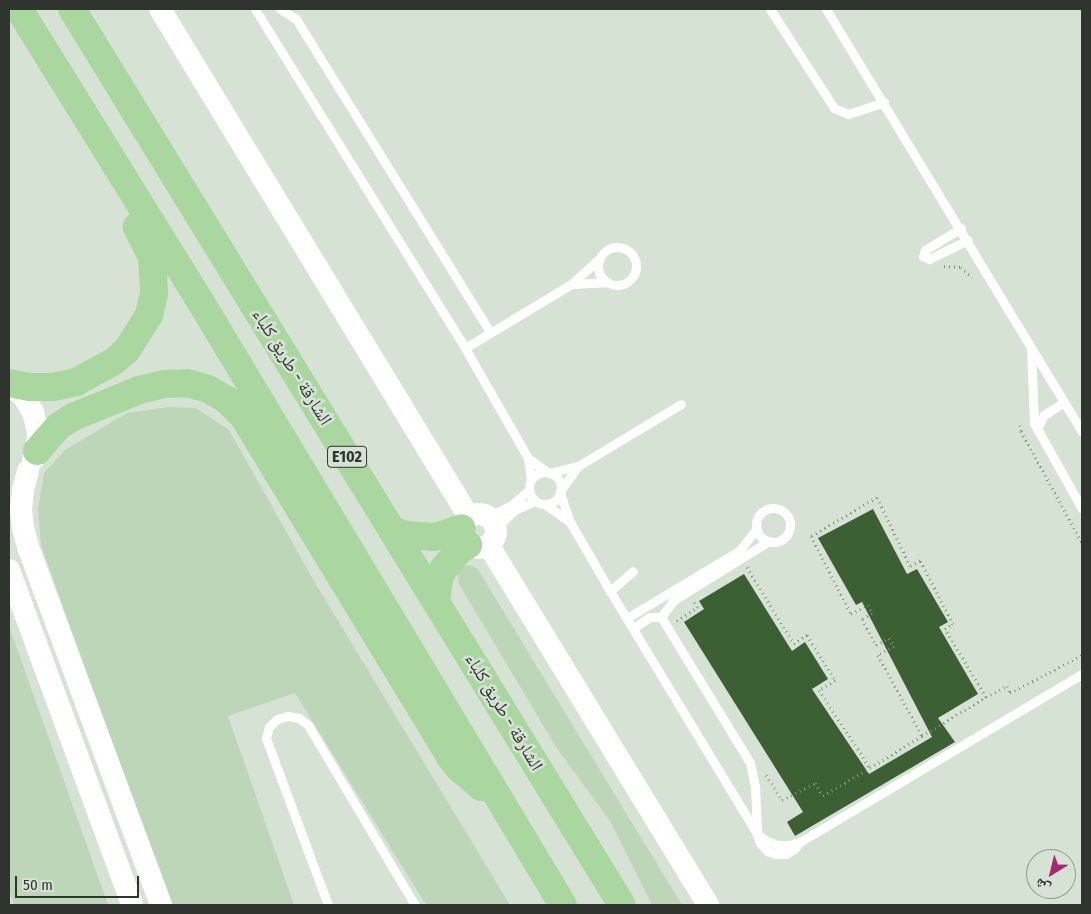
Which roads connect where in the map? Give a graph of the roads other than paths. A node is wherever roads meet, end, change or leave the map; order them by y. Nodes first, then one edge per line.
1 (18, 9) edge
2 (72, 9) edge
3 (160, 9) edge
4 (255, 9) edge
5 (280, 9) edge
6 (770, 9) edge
7 (826, 9) edge
8 (9, 14) edge
9 (884, 102) junction
10 (961, 228) junction
11 (968, 240) junction
12 (599, 259) junction
13 (606, 282) junction
14 (570, 285) junction
15 (490, 332) junction
16 (1031, 346) junction
17 (465, 348) junction
18 (9, 383) edge
19 (1064, 402) junction
20 (681, 404) dead end
21 (1037, 428) junction
22 (1082, 432) edge
23 (528, 458) junction
24 (32, 461) junction
25 (578, 466) junction
26 (549, 473) junction
27 (530, 485) junction
28 (9, 489) edge
29 (560, 491) junction
30 (535, 501) junction
31 (545, 504) junction
32 (513, 507) junction
33 (1082, 509) edge
34 (570, 522) junction
35 (756, 529) junction
36 (392, 530) junction
37 (479, 530) junction
38 (769, 541) junction
39 (9, 570) edge
40 (633, 571) dead end
41 (610, 591) junction
42 (436, 601) junction
43 (661, 617) junction
44 (627, 618) junction
45 (633, 628) junction
46 (1082, 674) edge
47 (501, 803) junction
48 (757, 834) junction
49 (132, 905) edge
50 (161, 905) edge
51 (328, 905) edge
52 (415, 905) edge
53 (563, 905) edge
54 (622, 905) edge
55 (708, 905) edge

1 - 47 highway, E102
2 - 36 highway, الشارقة - طريق كلباء / E102
3 - 37 street
4 - 17 lane
5 - 15 lane
6 - 9 lane
7 - 9 lane
8 - 18 highway
9 - 10 lane
10 - 11 lane
10 - 11 lane
11 - 16 lane
12 - 13 lane
12 - 13 lane
12 - 14 lane
13 - 14 lane
14 - 15 lane
15 - 17 lane
16 - 19 lane
16 - 21 lane
17 - 23 lane
18 - 24 street
19 - 21 lane
19 - 22 lane
20 - 25 lane
21 - 33 lane
23 - 26 lane
23 - 27 lane
24 - 28 street
24 - 47 highway
24 - 50 street
25 - 26 lane
25 - 29 lane
26 - 27 lane
26 - 29 lane
27 - 30 lane
27 - 32 lane
29 - 31 lane
29 - 34 lane
30 - 31 lane
30 - 32 lane
31 - 34 lane
32 - 37 lane
34 - 41 lane
35 - 38 lane
35 - 38 lane
35 - 44 lane
36 - 37 highway
36 - 42 highway, الشارقة - طريق كلباء / E102
37 - 42 highway
37 - 55 street
38 - 43 lane
39 - 49 street
40 - 41 lane
41 - 44 lane
42 - 54 highway, الشارقة - طريق كلباء / E102
43 - 45 lane
43 - 48 lane
44 - 45 lane
45 - 48 lane
46 - 48 lane
47 - 53 highway, E102
51 - 52 lane

